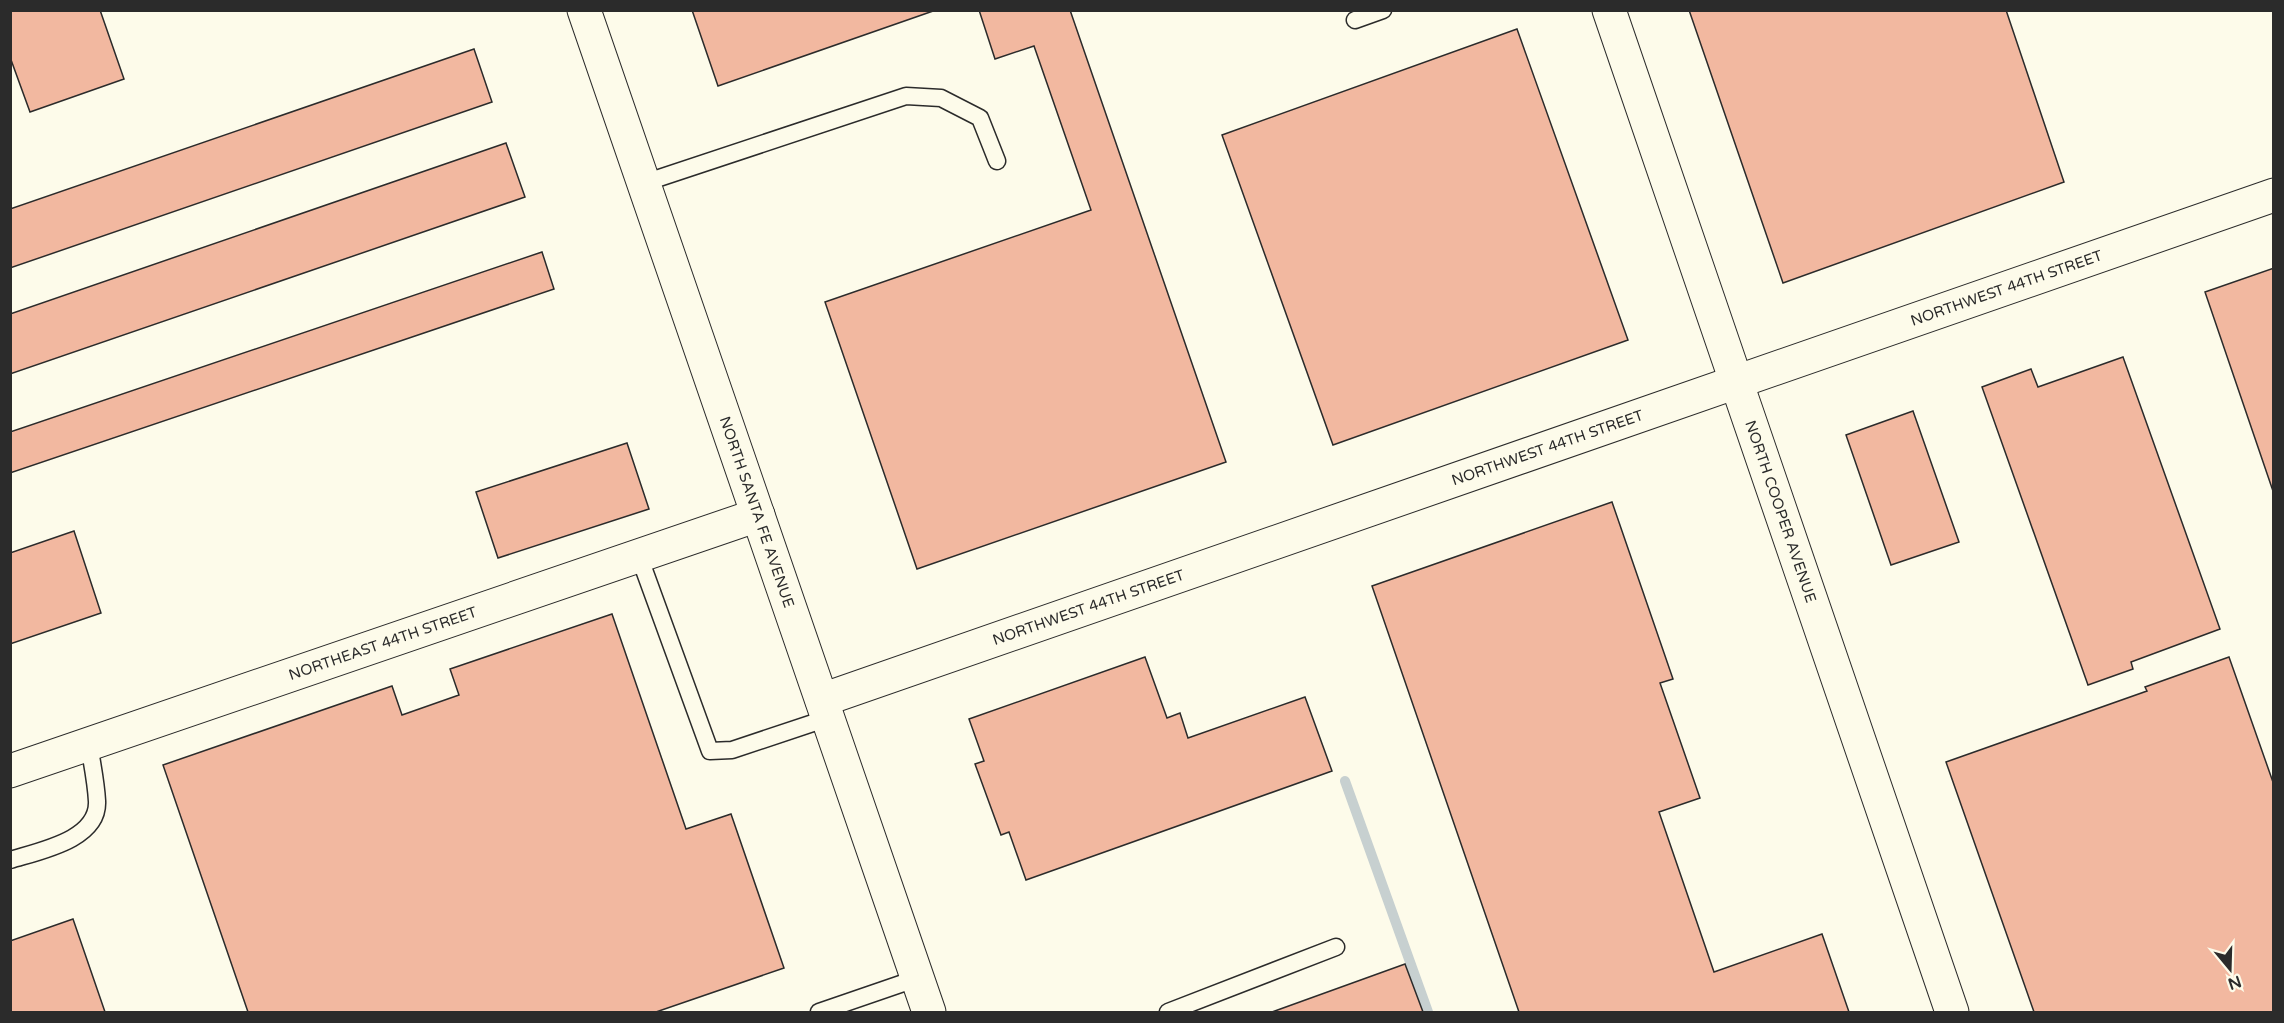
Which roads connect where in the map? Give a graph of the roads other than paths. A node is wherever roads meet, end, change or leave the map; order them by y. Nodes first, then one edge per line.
1 (584, 10) edge
2 (1383, 10) edge
3 (1609, 10) edge
4 (1355, 20) dead end
5 (997, 161) dead end
6 (644, 183) junction
7 (2274, 195) edge
8 (1737, 382) junction
9 (758, 515) junction
10 (639, 556) junction
11 (825, 709) junction
12 (89, 745) junction
13 (10, 771) edge
14 (10, 860) edge
15 (1336, 947) dead end
16 (918, 978) junction
17 (819, 1012) edge
18 (929, 1012) edge
19 (1168, 1012) edge
20 (1952, 1012) edge

1 - 6 street, NORTH SANTA FE AVENUE
2 - 4 lane
3 - 8 street, NORTH COOPER AVENUE
5 - 6 lane
6 - 9 street, NORTH SANTA FE AVENUE
7 - 8 street, NORTHWEST 44TH STREET
8 - 11 street, NORTHWEST 44TH STREET
8 - 20 street, NORTH COOPER AVENUE
9 - 10 street, NORTHEAST 44TH STREET
9 - 11 street, NORTH SANTA FE AVENUE
10 - 11 lane
10 - 12 street, NORTHEAST 44TH STREET
11 - 16 street, NORTH SANTA FE AVENUE
12 - 13 street, NORTHEAST 44TH STREET
12 - 14 lane
15 - 19 lane
16 - 17 lane
16 - 18 street, NORTH SANTA FE AVENUE

